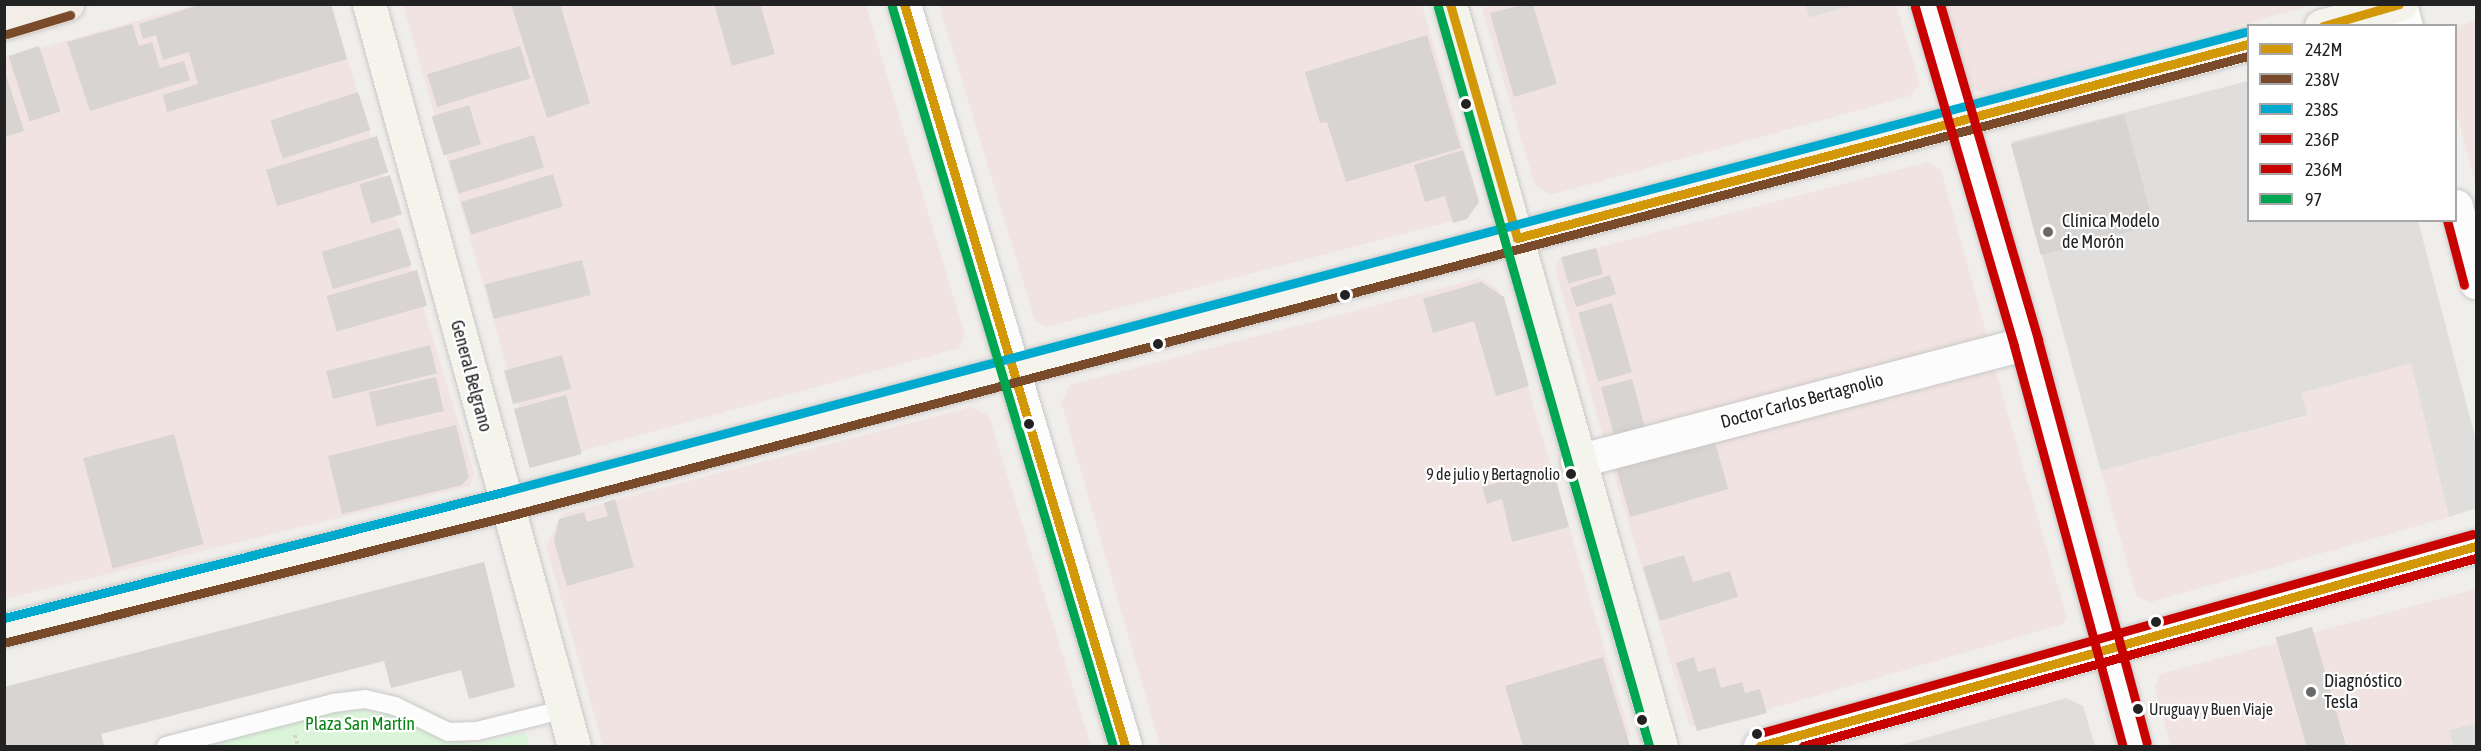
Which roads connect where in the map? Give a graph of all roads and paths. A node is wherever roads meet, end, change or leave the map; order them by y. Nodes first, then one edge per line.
1 (67, 4) edge
2 (369, 4) edge
3 (904, 4) edge
4 (1450, 4) edge
5 (1927, 4) edge
6 (2401, 5) edge
7 (4, 23) edge
8 (2329, 24) edge
9 (2406, 24) edge
10 (2247, 44) edge
11 (1961, 118) junction
12 (2457, 210) edge
13 (1517, 238) junction
14 (2476, 282) edge
15 (2026, 343) junction
16 (1014, 370) junction
17 (1577, 461) junction
18 (506, 504) junction
19 (2476, 546) edge
20 (4, 630) edge
21 (2109, 649) junction
22 (562, 710) junction
23 (166, 747) edge
24 (574, 747) edge
25 (1125, 747) edge
26 (1661, 747) edge
27 (1760, 747) edge
28 (2134, 747) edge

1 - 7 main road
2 - 18 street, General Belgrano
3 - 16 street
4 - 13 street
5 - 11 street
6 - 8 street
6 - 9 street
10 - 11 street
11 - 13 street
11 - 15 street
12 - 14 street
13 - 16 street
13 - 17 street
15 - 17 street, Doctor Carlos Bertagnolio
15 - 21 street
16 - 18 street
16 - 25 street
17 - 26 street
18 - 20 street
18 - 22 street, General Belgrano
19 - 21 street
21 - 27 street
21 - 28 street
22 - 23 lane
22 - 24 street, General Belgrano

